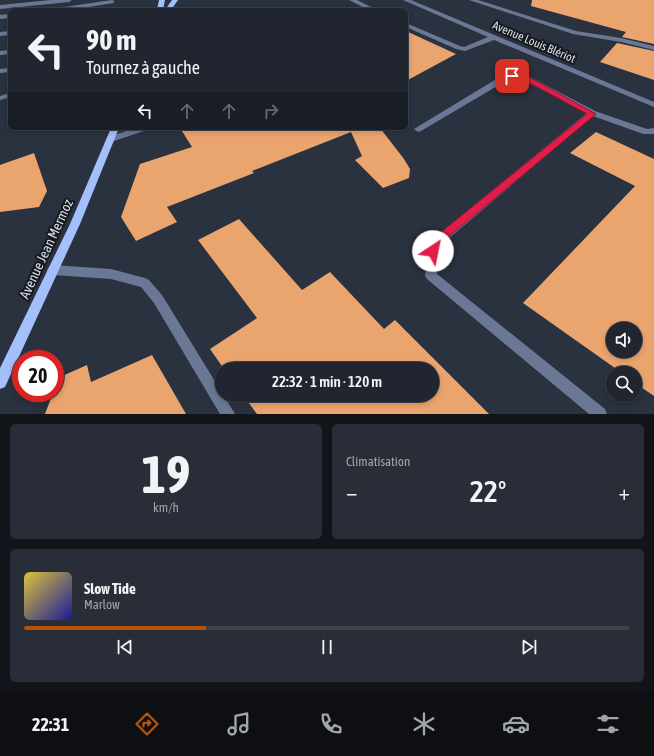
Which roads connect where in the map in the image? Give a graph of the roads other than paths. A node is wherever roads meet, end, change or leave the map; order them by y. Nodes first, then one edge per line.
1 (69, 0) edge
2 (352, 0) edge
3 (406, 0) edge
4 (423, 0) edge
5 (472, 0) edge
6 (111, 1) edge
7 (415, 4) junction
8 (0, 7) edge
9 (69, 8) edge
10 (370, 8) edge
11 (408, 26) edge
12 (494, 37) junction
13 (654, 48) edge
14 (654, 105) edge
15 (592, 114) junction
16 (418, 129) dead end
17 (132, 130) edge
18 (650, 132) edge
19 (113, 133) edge
20 (654, 136) edge
21 (53, 270) junction
22 (0, 382) edge
23 (228, 414) edge
24 (600, 414) edge

1 - 8 street
2 - 10 street
3 - 7 street, Avenue Louis Blériot
4 - 7 street
5 - 13 street
6 - 9 street
7 - 12 street, Avenue Louis Blériot
11 - 12 street
12 - 14 street, Avenue Louis Blériot
15 - 16 street
15 - 18 street
15 - 24 street
17 - 19 street
18 - 20 street
19 - 21 main road, Avenue Jean Mermoz
21 - 22 main road, Avenue Jean Mermoz
21 - 23 street

